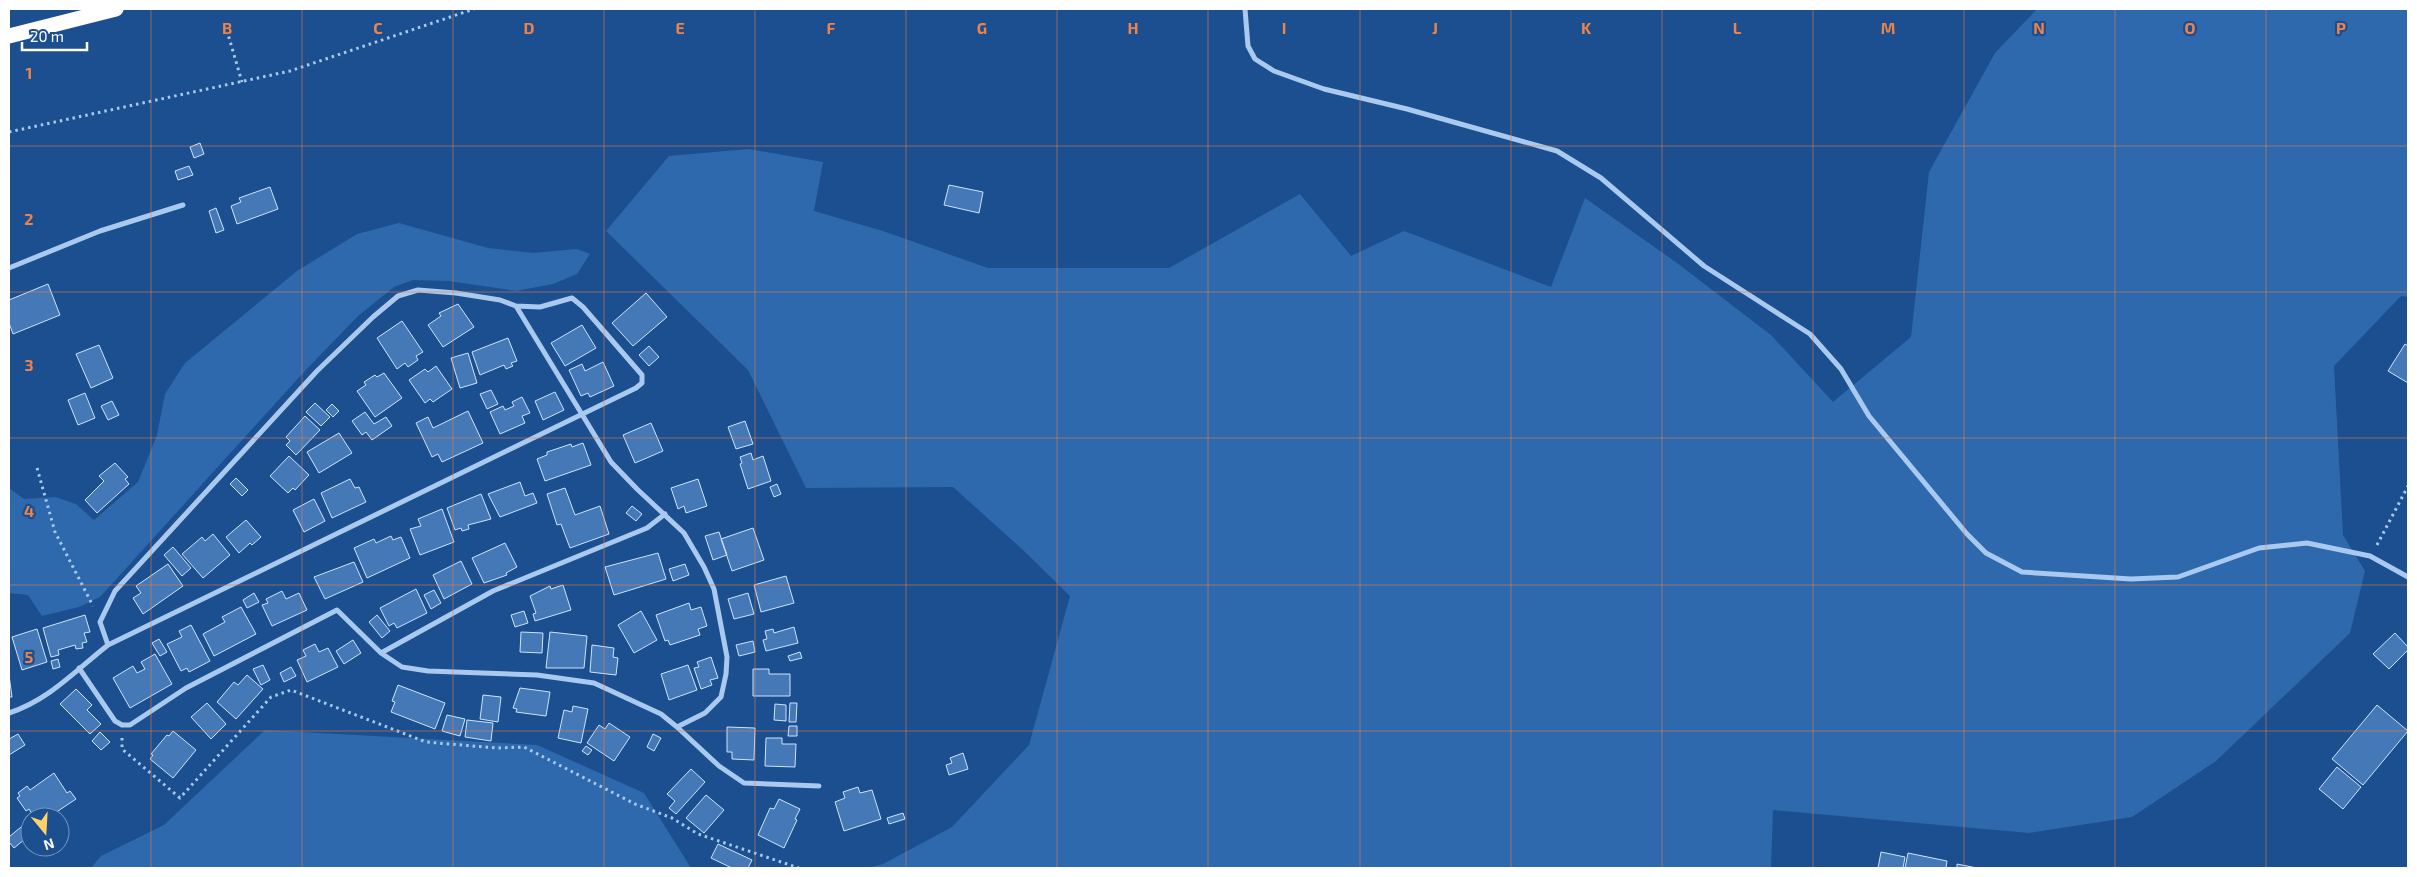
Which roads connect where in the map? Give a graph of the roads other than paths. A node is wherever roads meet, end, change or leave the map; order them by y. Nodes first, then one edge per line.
1 (116, 9) edge
2 (1245, 9) edge
3 (9, 36) edge
4 (183, 205) dead end
5 (9, 268) edge
6 (516, 306) junction
7 (581, 415) junction
8 (665, 514) junction
9 (2408, 577) edge
10 (108, 645) junction
11 (381, 653) junction
12 (79, 668) junction
13 (9, 713) edge
14 (678, 727) junction
15 (819, 786) dead end

1 - 3 highway
2 - 9 street
4 - 5 street
6 - 7 street
6 - 7 street
6 - 10 street
7 - 8 street
7 - 10 street
8 - 11 street
8 - 14 street
10 - 12 street
11 - 12 street
11 - 14 street
12 - 13 street
14 - 15 street

